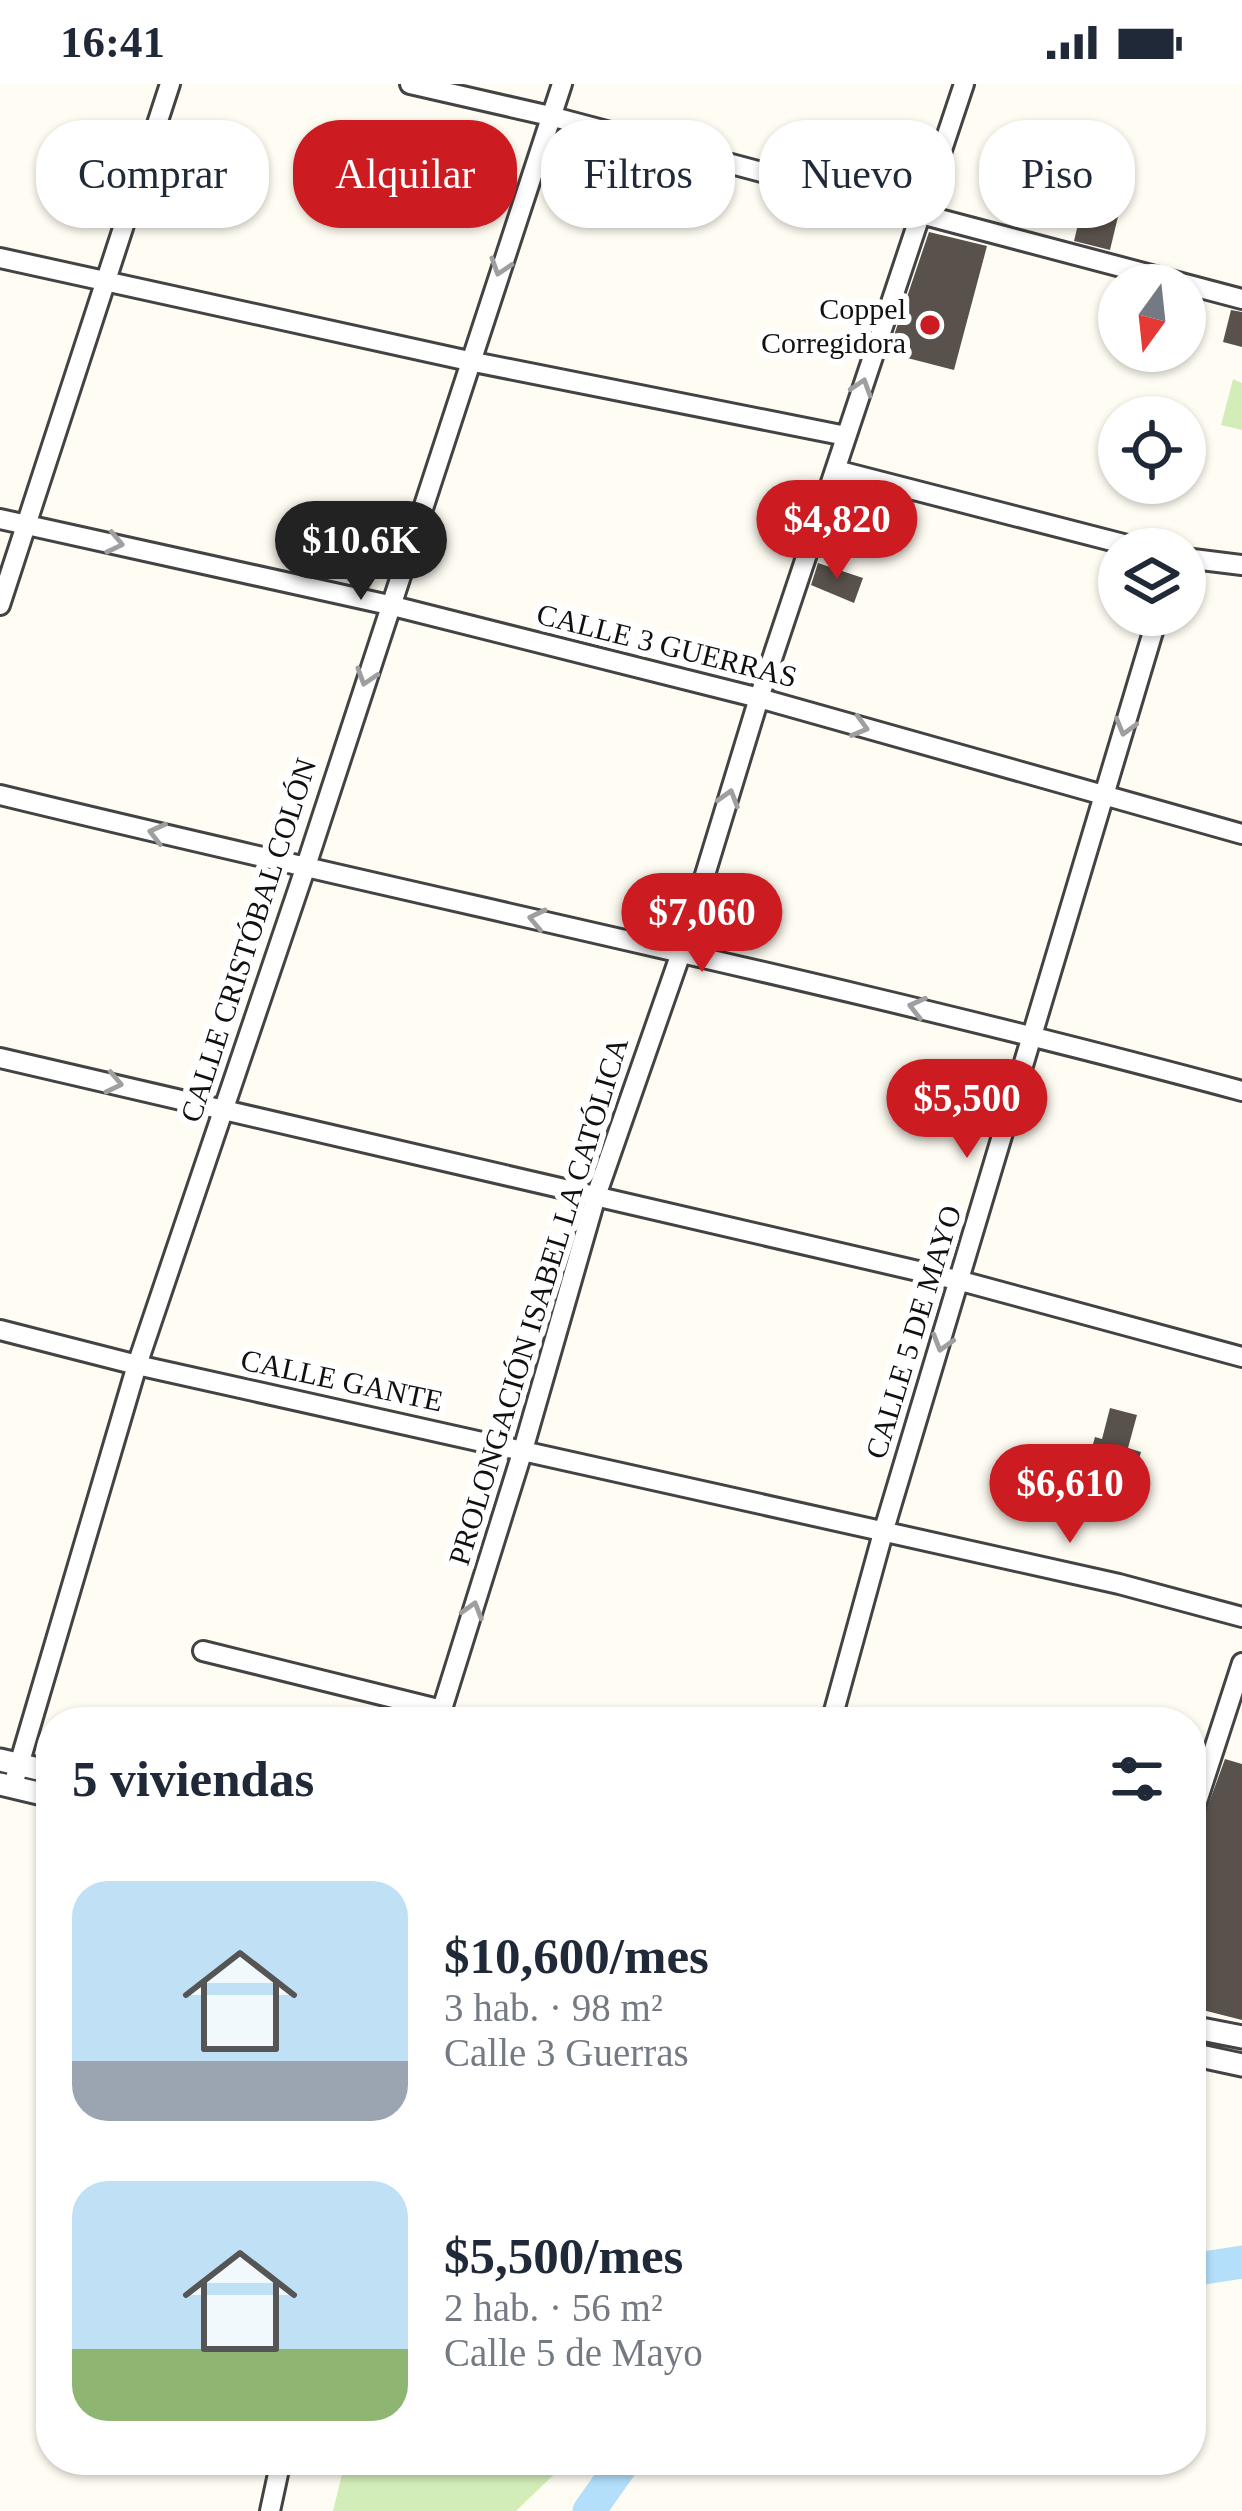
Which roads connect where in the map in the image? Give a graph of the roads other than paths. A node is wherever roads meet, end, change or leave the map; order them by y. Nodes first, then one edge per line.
1 (170, 84) edge
2 (410, 84) edge
3 (562, 84) edge
4 (964, 84) edge
5 (550, 116) junction
6 (952, 120) edge
7 (759, 172) edge
8 (955, 223) edge
9 (914, 228) edge
10 (0, 258) edge
11 (106, 280) junction
12 (1242, 298) edge
13 (470, 361) junction
14 (846, 436) junction
15 (836, 470) junction
16 (0, 519) edge
17 (26, 524) junction
18 (1098, 537) edge
19 (1206, 561) edge
20 (1242, 565) edge
21 (0, 605) edge
22 (389, 605) junction
23 (1152, 636) edge
24 (759, 698) junction
25 (0, 795) edge
26 (1104, 796) junction
27 (1242, 834) edge
28 (305, 869) junction
29 (682, 950) junction
30 (1031, 1034) junction
31 (0, 1058) edge
32 (1242, 1091) edge
33 (224, 1108) junction
34 (596, 1196) junction
35 (961, 1281) junction
36 (0, 1330) edge
37 (1242, 1357) edge
38 (137, 1365) junction
39 (523, 1450) junction
40 (883, 1533) junction
41 (1242, 1617) edge
42 (203, 1651) dead end
43 (1242, 1663) edge
44 (407, 1707) edge
45 (443, 1707) edge
46 (835, 1707) edge
47 (8, 1774) edge
48 (1206, 1774) edge
49 (36, 1788) edge
50 (1206, 2030) edge
51 (1242, 2037) edge
52 (1206, 2057) edge
53 (1242, 2065) edge
54 (278, 2475) edge
55 (270, 2511) edge

1 - 11 street
2 - 5 street
3 - 5 street, CALLE CRISTÓBAL COLÓN
4 - 6 street, PROLONGACIÓN ISABEL LA CATÓLICA
5 - 7 street
5 -> 13 street, CALLE CRISTÓBAL COLÓN
8 - 12 street
14 -> 9 street, PROLONGACIÓN ISABEL LA CATÓLICA
10 - 11 street
11 - 13 street
11 - 17 street
13 - 14 street
13 - 22 street, CALLE CRISTÓBAL COLÓN
14 - 15 street, PROLONGACIÓN ISABEL LA CATÓLICA
15 - 18 street
15 - 24 street, PROLONGACIÓN ISABEL LA CATÓLICA
16 - 17 street, CALLE 3 GUERRAS
17 - 21 street
17 -> 22 street, CALLE 3 GUERRAS
19 - 20 street
22 - 24 street, CALLE 3 GUERRAS
22 -> 28 street, CALLE CRISTÓBAL COLÓN
23 -> 26 street, CALLE 5 DE MAYO
24 -> 26 street, CALLE 3 GUERRAS
29 -> 24 street, PROLONGACIÓN ISABEL LA CATÓLICA
28 -> 25 street
26 - 27 street, CALLE 3 GUERRAS
26 - 30 street, CALLE 5 DE MAYO
29 -> 28 street
28 - 33 street, CALLE CRISTÓBAL COLÓN
30 -> 29 street
29 - 34 street, PROLONGACIÓN ISABEL LA CATÓLICA
30 - 32 street
30 - 35 street, CALLE 5 DE MAYO
31 -> 33 street
33 - 34 street
33 - 38 street, CALLE CRISTÓBAL COLÓN
34 - 35 street
34 - 39 street, PROLONGACIÓN ISABEL LA CATÓLICA
35 - 37 street
35 -> 40 street, CALLE 5 DE MAYO
36 - 38 street, CALLE GANTE
38 - 39 street, CALLE GANTE
38 - 47 street, CALLE CRISTÓBAL COLÓN
39 - 40 street, CALLE GANTE
45 -> 39 street, PROLONGACIÓN ISABEL LA CATÓLICA
40 - 41 street, CALLE GANTE
40 - 46 street, CALLE 5 DE MAYO
42 - 44 street
43 - 48 street
47 - 49 street
50 - 51 street
52 - 53 street
54 - 55 street

